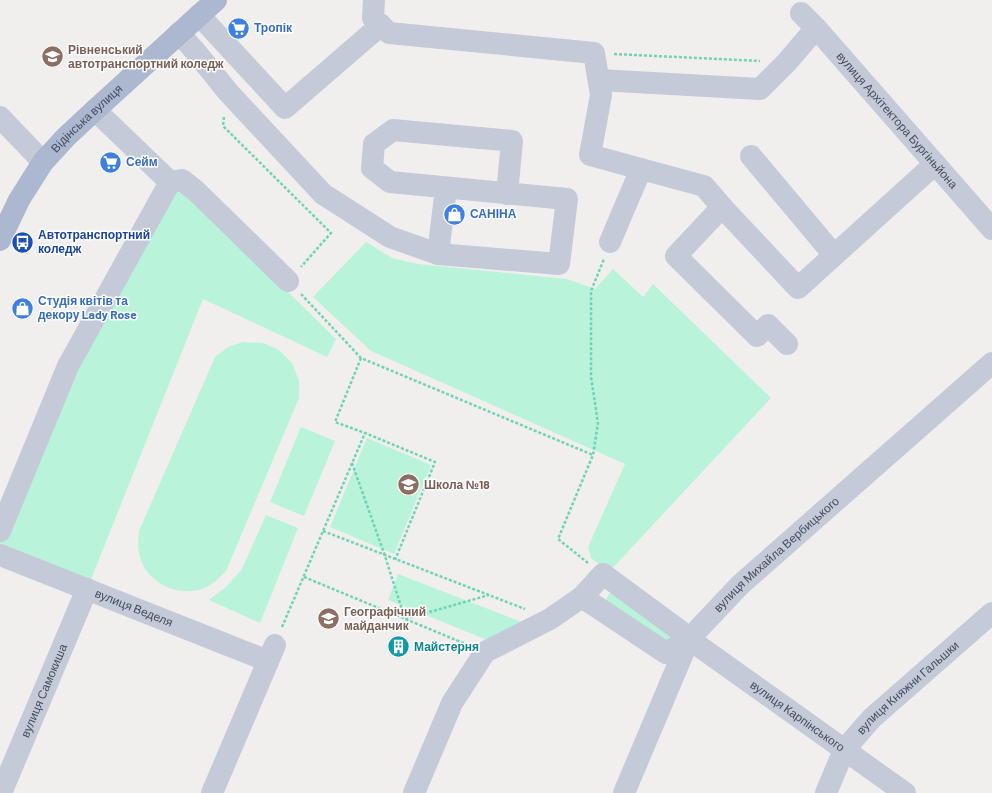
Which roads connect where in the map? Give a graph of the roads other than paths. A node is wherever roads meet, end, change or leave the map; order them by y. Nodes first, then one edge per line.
1 (216, 0) edge
2 (374, 0) edge
3 (801, 13) dead end
4 (199, 15) junction
5 (381, 25) junction
6 (816, 28) junction
7 (179, 33) junction
8 (598, 80) junction
9 (95, 110) junction
10 (0, 117) edge
11 (751, 156) dead end
12 (43, 162) junction
13 (935, 164) junction
14 (641, 169) junction
15 (170, 182) junction
16 (446, 188) junction
17 (507, 194) junction
18 (722, 207) junction
19 (992, 229) edge
20 (0, 240) edge
21 (610, 242) road end
22 (438, 254) junction
23 (834, 255) junction
24 (288, 281) road end
25 (787, 344) dead end
26 (992, 363) edge
27 (0, 531) edge
28 (0, 555) edge
29 (87, 589) junction
30 (582, 597) junction
31 (992, 613) edge
32 (689, 639) junction
33 (844, 750) junction
34 (1, 793) edge
35 (212, 793) edge
36 (414, 793) edge
37 (624, 793) edge
38 (826, 793) edge
39 (905, 793) edge

1 - 4 main road, Відінська вулиця
2 - 5 street
3 - 6 street, вулиця Архітектора Бургіньйона
4 - 5 street
4 - 7 main road, Відінська вулиця
5 - 8 street
6 - 8 street
6 - 13 street, вулиця Архітектора Бургіньйона
7 - 9 main road, Відінська вулиця
7 - 22 street
8 - 14 street
9 - 12 main road, Відінська вулиця
9 - 15 street
10 - 12 street
11 - 23 street
12 - 20 main road, Відінська вулиця
13 - 19 street, вулиця Архітектора Бургіньйона
13 - 23 street
14 - 18 street
14 - 21 street
15 - 24 street
15 - 27 street
16 - 17 street
16 - 17 street
16 - 22 street
17 - 22 street
18 - 23 street
18 - 25 street
26 - 32 street, вулиця Михайла Вербицького
28 - 29 street, вулиця Веделя
29 - 34 street, вулиця Самокиша
29 - 35 street, вулиця Веделя
30 - 32 street
30 - 32 street, вулиця Карпінського
30 - 36 street
31 - 33 street, вулиця Княжни Гальшки
32 - 33 street, вулиця Карпінського
32 - 37 street, вулиця Михайла Вербицького
33 - 38 street, вулиця Княжни Гальшки
33 - 39 street, вулиця Карпінського

